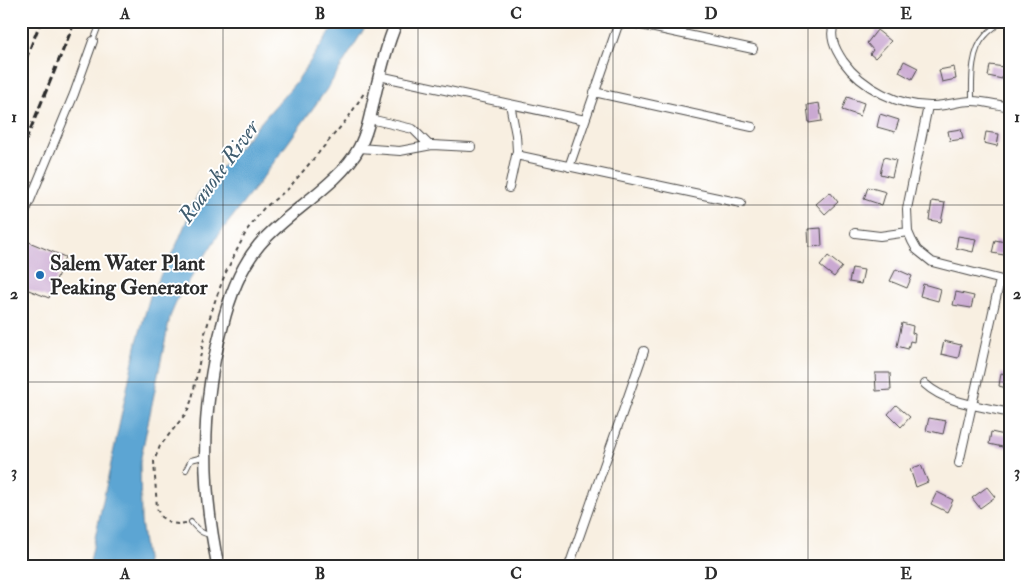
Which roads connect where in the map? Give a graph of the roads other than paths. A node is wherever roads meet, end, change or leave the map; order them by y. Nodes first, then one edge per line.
1 (104, 21) edge
2 (396, 21) edge
3 (835, 21) edge
4 (1000, 22) edge
5 (93, 41) joint
6 (753, 49) dead end
7 (379, 76) junction
8 (594, 92) junction
9 (972, 101) junction
10 (510, 104) junction
11 (928, 106) junction
12 (1010, 107) edge
13 (370, 118) junction
14 (585, 120) junction
15 (752, 127) dead end
16 (429, 145) junction
17 (471, 147) dead end
18 (359, 148) junction
19 (516, 155) junction
20 (569, 167) junction
21 (510, 188) dead end
22 (741, 203) dead end
23 (21, 222) edge
24 (908, 232) junction
25 (855, 233) dead end
26 (1000, 280) junction
27 (1010, 282) edge
28 (644, 351) dead end
29 (925, 384) dead end
30 (972, 404) junction
31 (1010, 413) edge
32 (205, 456) junction
33 (959, 463) dead end
34 (186, 470) dead end
35 (191, 522) dead end
36 (211, 535) junction
37 (218, 566) edge
38 (569, 566) edge

1 - 5 lane
2 - 7 street
3 - 11 street
4 - 9 lane
5 - 23 street
6 - 8 street
7 - 10 street
7 - 13 street
8 - 14 street
8 - 15 street
9 - 11 street
9 - 12 street
10 - 14 street
10 - 19 street
11 - 24 street
13 - 16 street
13 - 18 street
14 - 20 street
16 - 17 street
16 - 18 street
18 - 32 street
19 - 20 street
19 - 21 street
20 - 22 street
24 - 25 street
24 - 26 street
26 - 27 street
26 - 30 street
28 - 38 street
29 - 30 street
30 - 31 street
30 - 33 street
32 - 34 lane
32 - 36 street
35 - 36 lane
36 - 37 street

